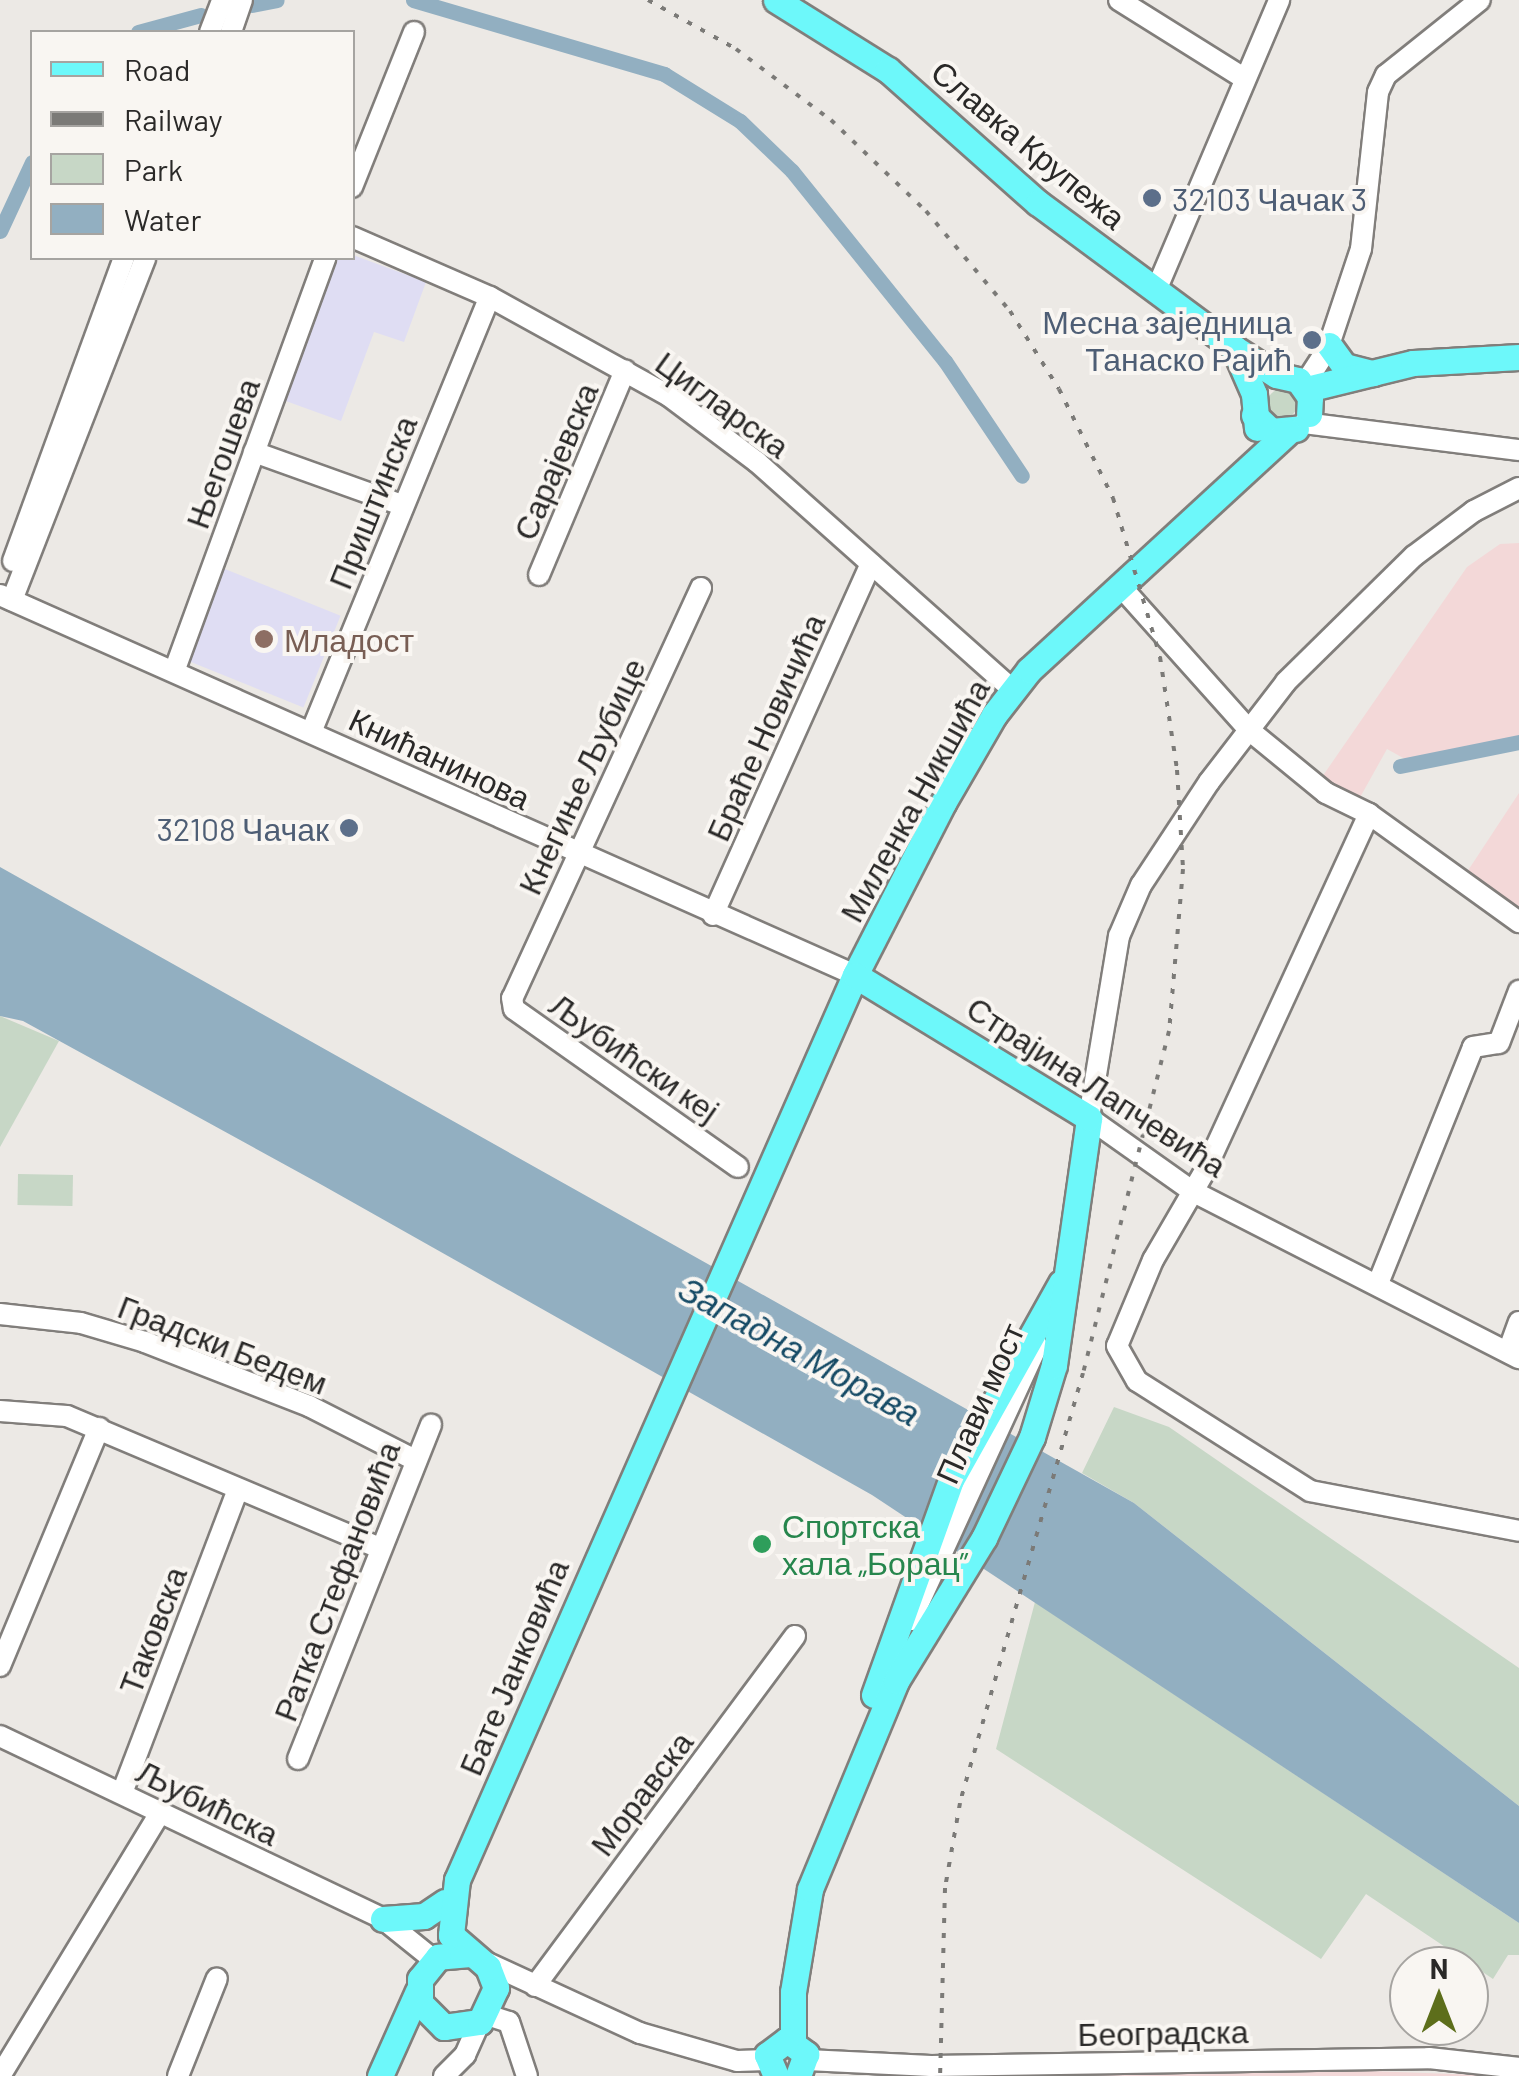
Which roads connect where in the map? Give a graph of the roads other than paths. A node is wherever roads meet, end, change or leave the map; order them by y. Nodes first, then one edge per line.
1 (222, 0) edge
2 (242, 0) edge
3 (776, 0) edge
4 (1120, 0) edge
5 (1280, 0) edge
6 (1480, 0) edge
7 (211, 30) edge
8 (232, 30) edge
9 (414, 32) dead end
10 (1244, 78) junction
11 (355, 180) edge
12 (355, 238) edge
13 (123, 260) edge
14 (144, 260) edge
15 (324, 260) edge
16 (1158, 288) junction
17 (490, 298) junction
18 (1329, 344) junction
19 (1234, 348) junction
20 (1519, 357) edge
21 (626, 370) junction
22 (1378, 374) junction
23 (1276, 375) junction
24 (1254, 404) junction
25 (1302, 409) junction
26 (1512, 450) edge
27 (254, 452) junction
28 (1255, 468) junction
29 (1515, 490) edge
30 (402, 505) junction
31 (871, 564) junction
32 (539, 575) dead end
33 (701, 588) dead end
34 (1123, 588) junction
35 (6, 597) edge
36 (176, 669) junction
37 (1012, 689) junction
38 (312, 730) junction
39 (1249, 730) junction
40 (1369, 814) junction
41 (578, 856) junction
42 (714, 916) junction
43 (1519, 922) edge
44 (854, 975) junction
45 (514, 988) joint
46 (1519, 991) edge
47 (1088, 1118) junction
48 (738, 1167) dead end
49 (1192, 1191) junction
50 (1379, 1281) junction
51 (0, 1314) edge
52 (1051, 1317) junction
53 (1519, 1322) edge
54 (1514, 1355) edge
55 (0, 1411) edge
56 (431, 1425) dead end
57 (99, 1428) junction
58 (415, 1460) junction
59 (633, 1473) joint
60 (238, 1489) junction
61 (1519, 1531) edge
62 (380, 1548) junction
63 (795, 1636) dead end
64 (0, 1666) edge
65 (889, 1678) junction
66 (0, 1736) edge
67 (298, 1759) dead end
68 (122, 1793) junction
69 (160, 1814) junction
70 (449, 1895) junction
71 (387, 1921) junction
72 (474, 1957) junction
73 (428, 1972) junction
74 (217, 1978) dead end
75 (535, 1986) junction
76 (487, 2012) junction
77 (444, 2027) junction
78 (390, 2050) junction
79 (787, 2059) edge
80 (1519, 2068) edge
81 (0, 2076) edge
82 (178, 2076) edge
83 (380, 2076) edge
84 (444, 2076) edge
85 (526, 2076) edge

1 - 7 street
2 - 8 street
3 - 16 main road, Славка Крупежа
4 - 10 street
5 - 10 street
6 - 18 street
9 - 11 street
10 - 16 street
12 - 17 street, Цигларска
13 - 35 street
14 - 35 street
15 - 27 street, Његошева
16 - 19 main road, Славка Крупежа
17 - 21 street, Цигларска
17 - 30 street, Приштинска
18 - 22 main road
18 - 25 street
19 - 23 main road, Славка Крупежа
19 - 24 main road
20 - 22 main road, Миленка Никшића
21 - 31 street, Цигларска
21 - 32 street, Сарајевска
22 - 25 main road, Миленка Никшића
23 - 24 main road
23 - 25 main road, Славка Крупежа
24 - 25 main road
24 - 28 main road
25 - 26 street
25 - 28 main road, Миленка Никшића
26 - 29 street
27 - 30 street
27 - 36 street, Његошева
28 - 34 main road, Миленка Никшића
29 - 39 street
30 - 38 street, Приштинска
31 - 37 street, Цигларска
31 - 42 street, Браће Новичића
33 - 41 street, Кнегиње Љубице
34 - 37 main road, Миленка Никшића
34 - 39 street
35 - 36 street, Книћанинова
36 - 38 street, Книћанинова
37 - 44 main road, Миленка Никшића
38 - 41 street, Книћанинова
39 - 40 street
39 - 47 street
40 - 43 street
40 - 49 street
41 - 42 street, Книћанинова
41 - 45 street, Кнегиње Љубице
42 - 44 street, Книћанинова
44 - 47 main road, Страјина Лапчевића
44 - 59 main road, Миленка Никшића
45 - 48 street, Љубићски кеј
46 - 50 street
47 - 49 street, Страјина Лапчевића
47 - 52 main road
49 - 50 street, Страјина Лапчевића
49 - 61 street
50 - 54 street, Страјина Лапчевића
51 - 58 street, Градски Бедем
52 - 65 main road
52 - 65 main road
53 - 54 street
55 - 57 street
56 - 58 street, Ратка Стефановића
57 - 60 street
57 - 64 street
58 - 62 street, Ратка Стефановића
59 - 70 main road, Бате Јанковића
60 - 62 street
60 - 68 street, Таковска
62 - 67 street, Ратка Стефановића
63 - 75 street, Моравска
65 - 79 main road
66 - 68 street, Љубићска
68 - 69 street, Љубићска
69 - 71 street, Љубићска
69 - 81 street
70 - 71 main road
70 - 72 main road, Бате Јанковића
70 - 73 main road, Бате Јанковића
71 - 73 street, Љубићска
72 - 73 main road
72 - 75 street
72 - 76 main road
73 - 77 main road
73 - 78 main road, Бате Јанковића
74 - 82 street
75 - 76 street
75 - 79 street
76 - 77 main road
76 - 84 street
76 - 85 street
77 - 78 main road
78 - 83 main road, Бате Јанковића
79 - 80 street, Београдска

